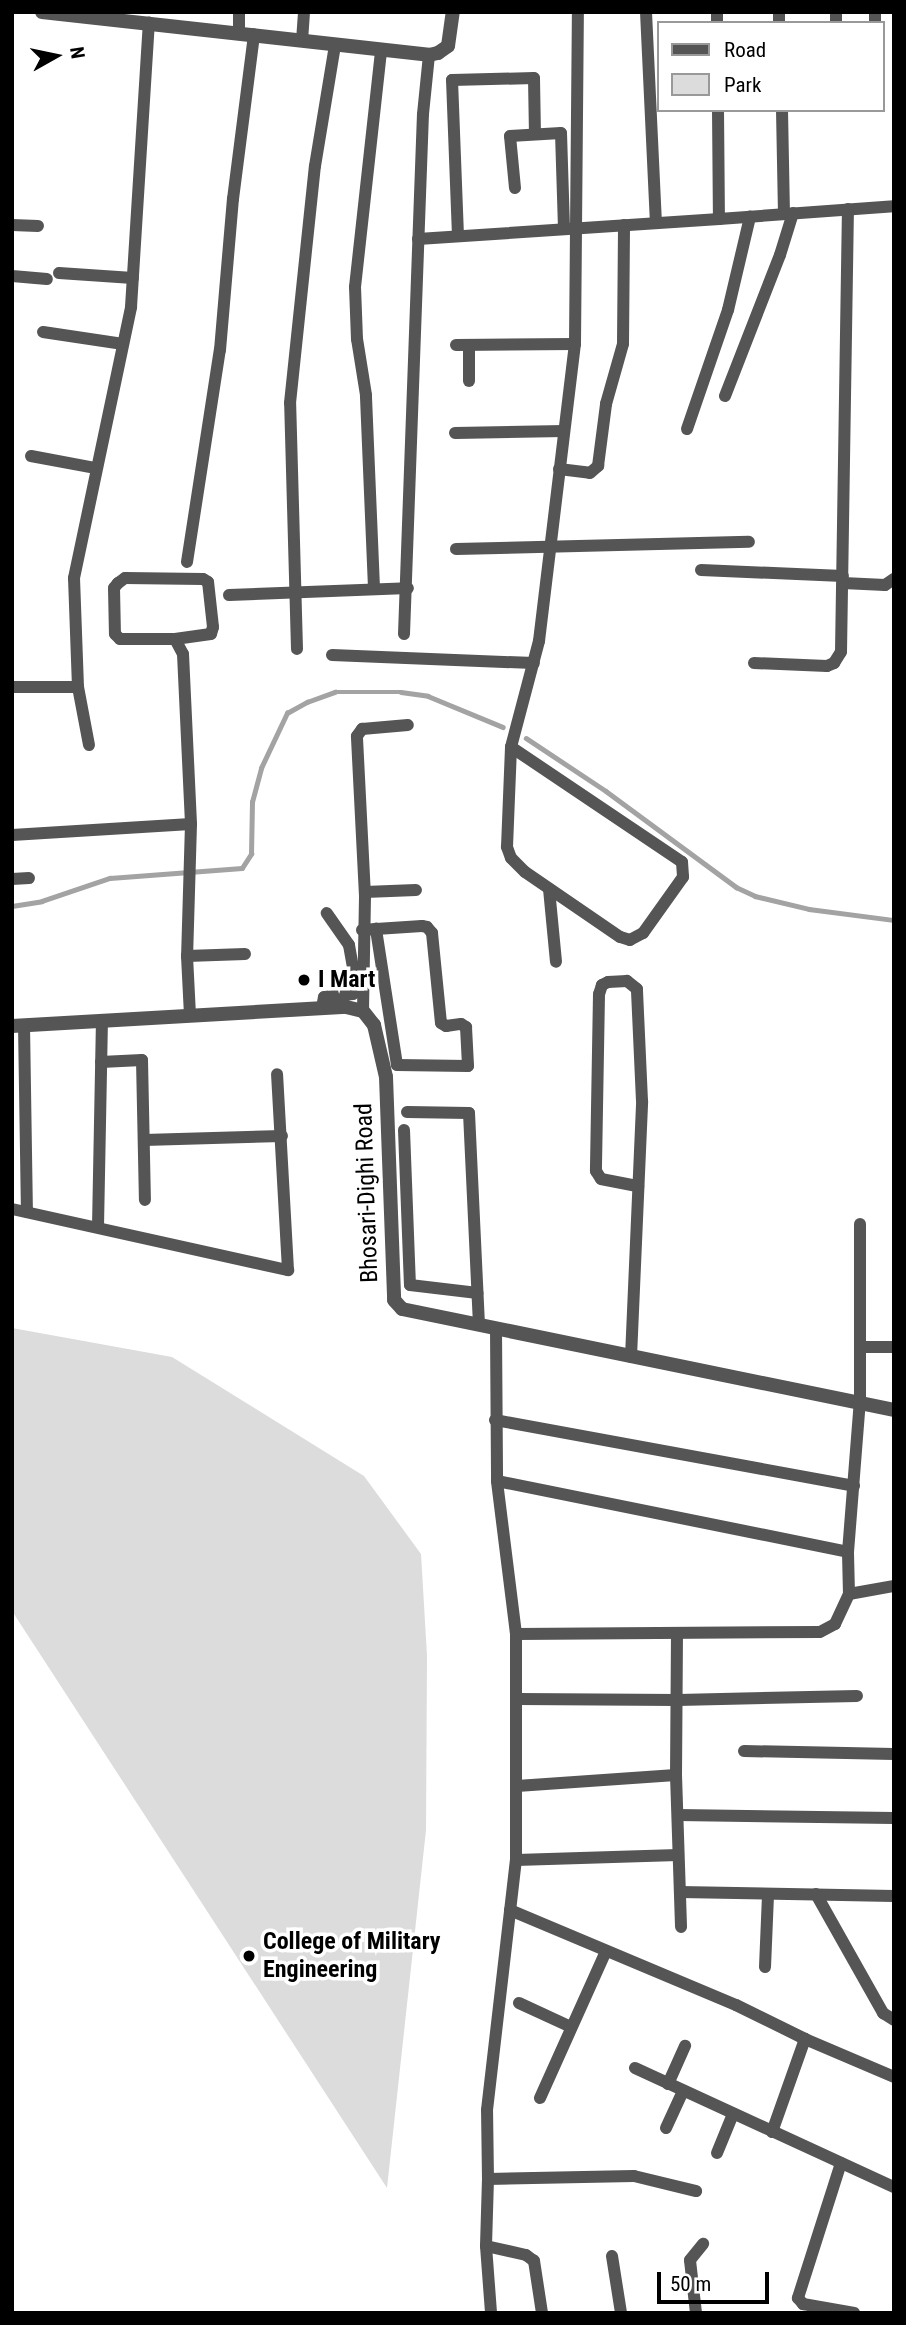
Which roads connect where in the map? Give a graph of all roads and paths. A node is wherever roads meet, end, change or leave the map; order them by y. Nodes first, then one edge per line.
1 (42, 12) edge
2 (239, 12) edge
3 (304, 12) edge
4 (453, 12) edge
5 (578, 12) edge
6 (646, 12) edge
7 (64, 14) edge
8 (99, 16) edge
9 (149, 23) junction
10 (239, 33) junction
11 (254, 34) junction
12 (302, 41) junction
13 (335, 45) junction
14 (380, 51) junction
15 (429, 55) junction
16 (718, 112) edge
17 (782, 112) edge
18 (536, 134) junction
19 (515, 188) dead end
20 (894, 206) edge
21 (848, 209) junction
22 (788, 214) junction
23 (750, 217) junction
24 (719, 219) junction
25 (656, 223) junction
26 (12, 225) edge
27 (624, 225) junction
28 (38, 226) dead end
29 (570, 228) junction
30 (458, 236) junction
31 (418, 239) junction
32 (12, 276) edge
33 (132, 278) junction
34 (43, 332) dead end
35 (123, 344) junction
36 (575, 344) junction
37 (469, 381) dead end
38 (725, 396) dead end
39 (687, 429) dead end
40 (564, 431) junction
41 (455, 433) dead end
42 (31, 456) dead end
43 (96, 468) junction
44 (559, 469) junction
45 (749, 542) dead end
46 (549, 548) junction
47 (456, 549) dead end
48 (187, 562) dead end
49 (701, 570) dead end
50 (843, 579) junction
51 (894, 579) edge
52 (374, 587) junction
53 (408, 588) junction
54 (294, 592) junction
55 (229, 595) dead end
56 (404, 634) dead end
57 (175, 639) junction
58 (297, 649) dead end
59 (332, 655) dead end
60 (534, 663) junction
61 (754, 663) dead end
62 (12, 687) edge
63 (78, 687) junction
64 (408, 725) dead end
65 (89, 745) dead end
66 (511, 747) junction
67 (191, 824) junction
68 (12, 835) edge
69 (29, 878) dead end
70 (12, 879) edge
71 (549, 889) junction
72 (416, 890) dead end
73 (365, 892) junction
74 (327, 913) dead end
75 (376, 929) junction
76 (362, 930) junction
77 (245, 954) dead end
78 (187, 956) junction
79 (555, 961) dead end
80 (322, 1008) junction
81 (363, 1011) junction
82 (190, 1015) junction
83 (102, 1020) junction
84 (18, 1025) edge
85 (101, 1062) junction
86 (277, 1074) dead end
87 (407, 1112) dead end
88 (404, 1130) dead end
89 (282, 1136) junction
90 (144, 1140) junction
91 (638, 1186) junction
92 (145, 1200) dead end
93 (12, 1209) edge
94 (27, 1212) junction
95 (860, 1224) dead end
96 (98, 1227) junction
97 (478, 1293) junction
98 (479, 1325) junction
99 (496, 1329) junction
100 (860, 1347) junction
101 (894, 1347) edge
102 (631, 1357) junction
103 (860, 1401) junction
104 (894, 1410) edge
105 (495, 1420) junction
106 (497, 1481) junction
107 (854, 1486) junction
108 (848, 1552) junction
109 (894, 1586) edge
110 (849, 1594) junction
111 (677, 1633) junction
112 (516, 1634) junction
113 (857, 1696) dead end
114 (518, 1699) junction
115 (678, 1700) junction
116 (744, 1751) dead end
117 (894, 1754) edge
118 (676, 1774) junction
119 (517, 1786) junction
120 (678, 1815) junction
121 (894, 1818) edge
122 (678, 1855) junction
123 (516, 1860) junction
124 (680, 1892) junction
125 (768, 1894) junction
126 (816, 1894) junction
127 (894, 1896) edge
128 (510, 1910) junction
129 (681, 1927) dead end
130 (606, 1951) junction
131 (765, 1967) dead end
132 (519, 2003) dead end
133 (894, 2020) edge
134 (571, 2028) junction
135 (805, 2039) junction
136 (685, 2046) dead end
137 (635, 2068) dead end
138 (894, 2077) edge
139 (668, 2084) junction
140 (683, 2091) junction
141 (540, 2098) dead end
142 (733, 2114) junction
143 (666, 2128) dead end
144 (772, 2132) junction
145 (717, 2153) dead end
146 (841, 2163) junction
147 (488, 2179) junction
148 (894, 2187) edge
149 (696, 2191) dead end
150 (703, 2244) dead end
151 (486, 2246) junction
152 (612, 2256) dead end
153 (491, 2313) edge
154 (542, 2313) edge
155 (621, 2313) edge
156 (696, 2313) edge
157 (854, 2313) edge

1 - 7 street
2 - 10 street
3 - 12 street
4 - 15 street
5 - 29 street
6 - 25 street
7 - 8 street
8 - 9 street
9 - 10 street
9 - 33 street
10 - 11 street
11 - 12 street
11 - 48 street
12 - 13 street
13 - 14 street
13 - 54 street
14 - 15 street
14 - 52 street
15 - 31 street
16 - 24 street
17 - 22 street
18 - 19 street
18 - 29 street
18 - 30 street
20 - 21 street
21 - 22 street
21 - 50 street
22 - 23 street
22 - 38 street
23 - 24 street
23 - 39 street
24 - 25 street
25 - 27 street
26 - 28 street
27 - 29 street
27 - 44 street
29 - 30 street
29 - 36 street
30 - 31 street
31 - 53 street
32 - 33 street
33 - 35 street
34 - 35 street
35 - 43 street
36 - 37 street
36 - 40 street
40 - 41 street
40 - 44 street
42 - 43 street
43 - 63 street
44 - 46 street
45 - 46 street
46 - 47 street
46 - 60 street
49 - 50 street
50 - 51 street
50 - 61 street
52 - 53 street
52 - 54 street
53 - 56 street
54 - 55 street
54 - 58 street
57 - 57 street
57 - 67 street
59 - 60 street
60 - 66 street
62 - 63 street
63 - 65 street
64 - 73 street
66 - 71 street
66 - 71 street
67 - 68 street
67 - 78 street
69 - 70 street
71 - 79 street
72 - 73 street
73 - 76 street
74 - 80 street
75 - 75 street
75 - 76 street
76 - 81 street
77 - 78 street
78 - 82 street
80 - 81 street
80 - 82 street
81 - 98 street, Bhosari-Dighi Road
82 - 83 street
83 - 84 street
83 - 85 street
84 - 94 street
85 - 90 street
85 - 96 street
86 - 89 street
87 - 97 street
88 - 97 street
89 - 90 street
89 - 96 street
90 - 92 street
91 - 91 street
91 - 102 street
93 - 94 street
94 - 96 street
95 - 100 street
97 - 98 street
98 - 99 street, Bhosari-Dighi Road
99 - 102 street, Bhosari-Dighi Road
99 - 105 street
100 - 101 street
100 - 103 street
102 - 103 street, Bhosari-Dighi Road
103 - 104 street, Bhosari-Dighi Road
103 - 107 street
105 - 106 street
105 - 107 street
106 - 108 street
106 - 112 street
107 - 108 street
108 - 110 street
109 - 110 street
110 - 111 street
111 - 112 street
111 - 115 street
112 - 114 street
113 - 115 street
114 - 115 street
114 - 119 street
115 - 118 street
116 - 117 street
118 - 119 street
118 - 120 street
119 - 123 street
120 - 121 street
120 - 122 street
122 - 123 street
122 - 124 street
123 - 128 street
124 - 125 street
124 - 129 street
125 - 126 street
125 - 131 street
126 - 127 street
126 - 133 street
128 - 130 street
128 - 147 street
130 - 134 street
130 - 135 street
132 - 134 street
134 - 141 street
135 - 138 street
135 - 144 street
136 - 139 street
137 - 139 street
139 - 140 street
140 - 142 street
140 - 143 street
142 - 144 street
142 - 145 street
144 - 146 street
146 - 148 street
146 - 157 street
147 - 149 street
147 - 151 street
150 - 156 street
151 - 153 street
151 - 154 street
152 - 155 street

